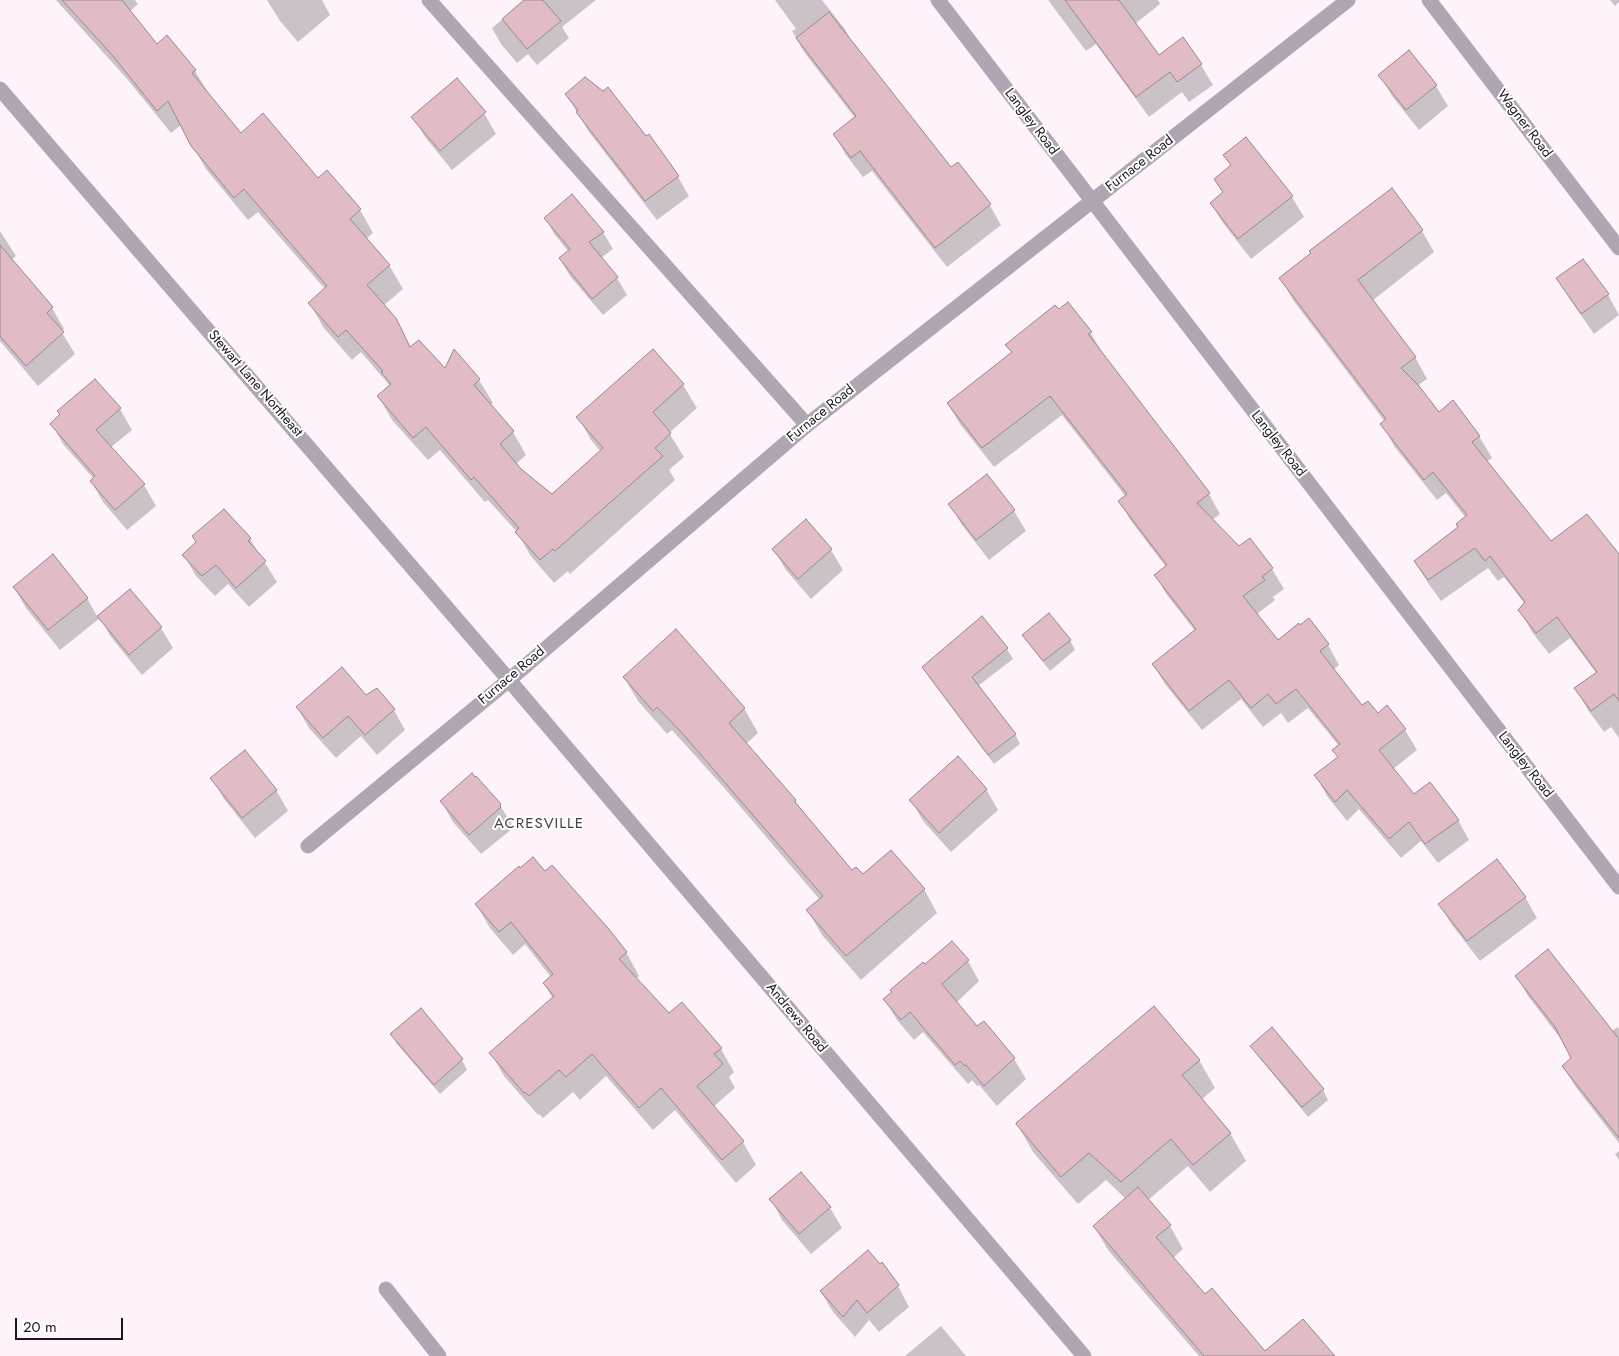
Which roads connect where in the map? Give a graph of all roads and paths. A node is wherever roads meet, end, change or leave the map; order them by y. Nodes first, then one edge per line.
1 (429, 0) edge
2 (938, 0) edge
3 (1348, 0) edge
4 (1429, 0) edge
5 (0, 89) edge
6 (1092, 202) junction
7 (1619, 248) edge
8 (807, 425) junction
9 (509, 680) junction
10 (308, 846) dead end
11 (1619, 887) edge
12 (386, 1290) dead end
13 (439, 1356) edge
14 (1084, 1356) edge

1 - 8 street
2 - 6 street, Langley Road
3 - 6 street, Furnace Road
4 - 7 street, Wagner Road
5 - 9 street, Stewart Lane Northeast
6 - 8 street, Furnace Road
6 - 11 street, Langley Road
8 - 9 street, Furnace Road
9 - 10 street, Furnace Road
9 - 14 street, Andrews Road
12 - 13 street

